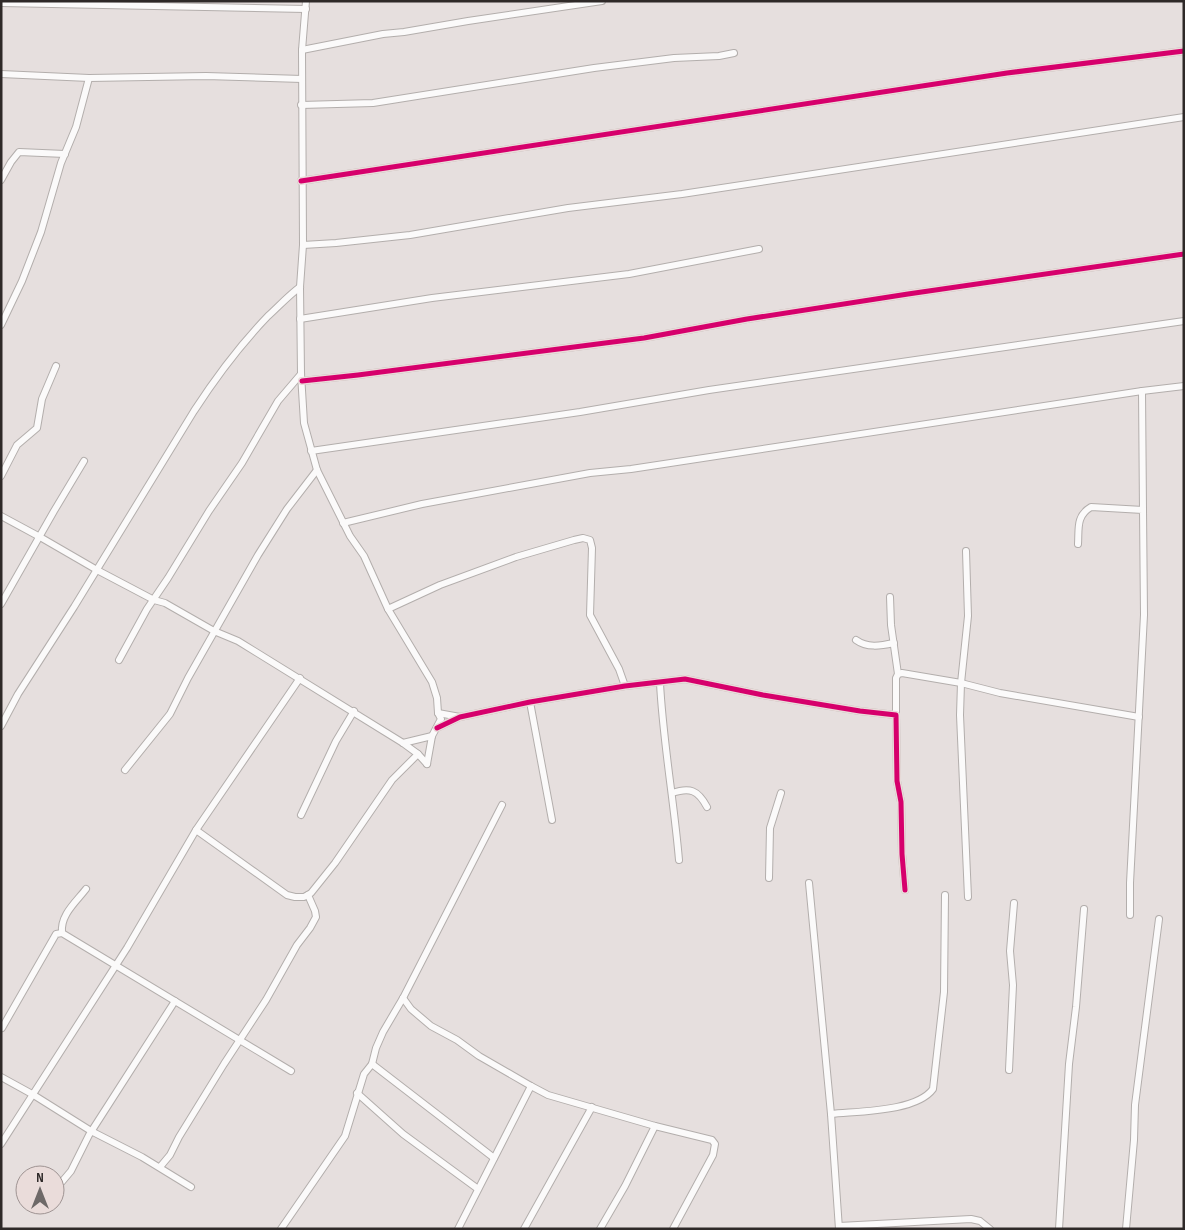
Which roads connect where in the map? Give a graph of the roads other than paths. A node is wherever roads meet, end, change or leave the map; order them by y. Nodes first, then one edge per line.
1 (306, 1) edge
2 (602, 1) edge
3 (1, 3) edge
4 (306, 9) junction
5 (302, 50) junction
6 (1184, 51) edge
7 (734, 53) dead end
8 (1, 74) edge
9 (89, 78) junction
10 (302, 79) junction
11 (302, 105) junction
12 (1184, 117) edge
13 (65, 154) junction
14 (1, 180) edge
15 (301, 181) junction
16 (302, 245) junction
17 (759, 249) dead end
18 (1184, 254) edge
19 (300, 287) junction
20 (300, 319) junction
21 (1184, 321) edge
22 (1, 325) edge
23 (56, 366) dead end
24 (302, 377) junction
25 (1184, 386) edge
26 (1142, 391) junction
27 (311, 451) junction
28 (84, 461) dead end
29 (317, 470) junction
30 (1, 476) edge
31 (1144, 510) junction
32 (1, 516) edge
33 (343, 523) junction
34 (40, 537) junction
35 (1078, 544) dead end
36 (966, 551) dead end
37 (97, 570) junction
38 (890, 597) dead end
39 (154, 600) junction
40 (1, 604) edge
41 (388, 609) junction
42 (214, 631) junction
43 (856, 640) dead end
44 (894, 643) junction
45 (119, 660) dead end
46 (898, 674) junction
47 (300, 678) junction
48 (660, 683) junction
49 (961, 683) junction
50 (625, 686) junction
51 (530, 702) junction
52 (354, 711) junction
53 (438, 713) junction
54 (896, 716) junction
55 (460, 717) junction
56 (1139, 718) junction
57 (1, 726) edge
58 (437, 728) junction
59 (432, 736) junction
60 (403, 743) junction
61 (418, 754) junction
62 (125, 770) dead end
63 (672, 792) junction
64 (781, 793) dead end
65 (502, 805) dead end
66 (707, 807) dead end
67 (301, 815) dead end
68 (552, 820) dead end
69 (196, 830) junction
70 (679, 860) dead end
71 (769, 878) dead end
72 (809, 883) dead end
73 (86, 889) dead end
74 (905, 890) dead end
75 (308, 895) junction
76 (945, 895) dead end
77 (968, 896) dead end
78 (1014, 903) dead end
79 (1084, 909) dead end
80 (1130, 915) dead end
81 (1159, 919) dead end
82 (62, 933) junction
83 (115, 966) junction
84 (403, 998) junction
85 (175, 1001) junction
86 (1, 1029) edge
87 (240, 1040) junction
88 (372, 1064) junction
89 (1009, 1070) dead end
90 (291, 1071) dead end
91 (1, 1076) edge
92 (531, 1086) junction
93 (357, 1093) junction
94 (32, 1094) junction
95 (592, 1107) junction
96 (831, 1114) junction
97 (655, 1126) junction
98 (92, 1131) junction
99 (1, 1144) edge
100 (494, 1158) junction
101 (160, 1167) junction
102 (65, 1178) edge
103 (192, 1187) dead end
104 (478, 1189) junction
105 (839, 1227) edge
106 (281, 1229) edge
107 (458, 1229) edge
108 (524, 1229) edge
109 (600, 1229) edge
110 (674, 1229) edge
111 (990, 1229) edge
112 (1059, 1229) edge
113 (1126, 1229) edge

1 - 4 street
2 - 5 street
3 - 4 street
4 - 5 street
5 - 10 street
6 - 15 street
7 - 11 street
8 - 9 street
9 - 10 street
9 - 13 street
10 - 11 street
11 - 15 street
12 - 16 street
13 - 14 street
13 - 22 street
15 - 16 street
16 - 19 street
17 - 20 street
18 - 24 street
19 - 20 street
19 - 37 street
20 - 24 street
21 - 27 street
23 - 30 street
24 - 27 street
24 - 39 street
25 - 26 street
26 - 31 street
26 - 33 street
27 - 29 street
28 - 34 street
29 - 33 street
29 - 42 street
31 - 35 street
31 - 56 street
32 - 34 street
33 - 41 street
34 - 37 street
34 - 40 street
36 - 49 street
37 - 39 street
37 - 57 street
38 - 44 street
39 - 42 street
39 - 45 street
41 - 50 street
41 - 53 street
42 - 47 street
42 - 62 street
43 - 44 street
44 - 46 street
46 - 49 street
46 - 54 street
47 - 52 street
47 - 69 street
48 - 50 street
48 - 54 street
48 - 63 street
49 - 56 street
49 - 77 street
50 - 51 street
51 - 55 street
51 - 68 street
52 - 60 street
52 - 67 street
53 - 55 street
53 - 58 street
54 - 74 street
55 - 58 street
56 - 80 street
58 - 59 street
59 - 60 street
59 - 61 street
60 - 61 street
61 - 75 street
63 - 66 street
63 - 70 street
64 - 71 street
65 - 84 street
69 - 75 street
69 - 83 street
72 - 96 street
73 - 82 street
75 - 87 street
76 - 96 street
78 - 89 street
79 - 112 street
81 - 113 street
82 - 83 street
82 - 86 street
83 - 85 street
83 - 94 street
84 - 88 street
84 - 92 street
85 - 87 street
85 - 98 street
87 - 90 street
87 - 101 street
88 - 93 street
88 - 100 street
91 - 94 street
92 - 95 street
92 - 100 street
93 - 104 street
93 - 106 street
94 - 98 street
94 - 99 street
95 - 97 street
95 - 108 street
96 - 105 street
97 - 109 street
97 - 110 street
98 - 101 street
98 - 102 street
100 - 104 street
101 - 103 street
104 - 107 street
105 - 111 street

